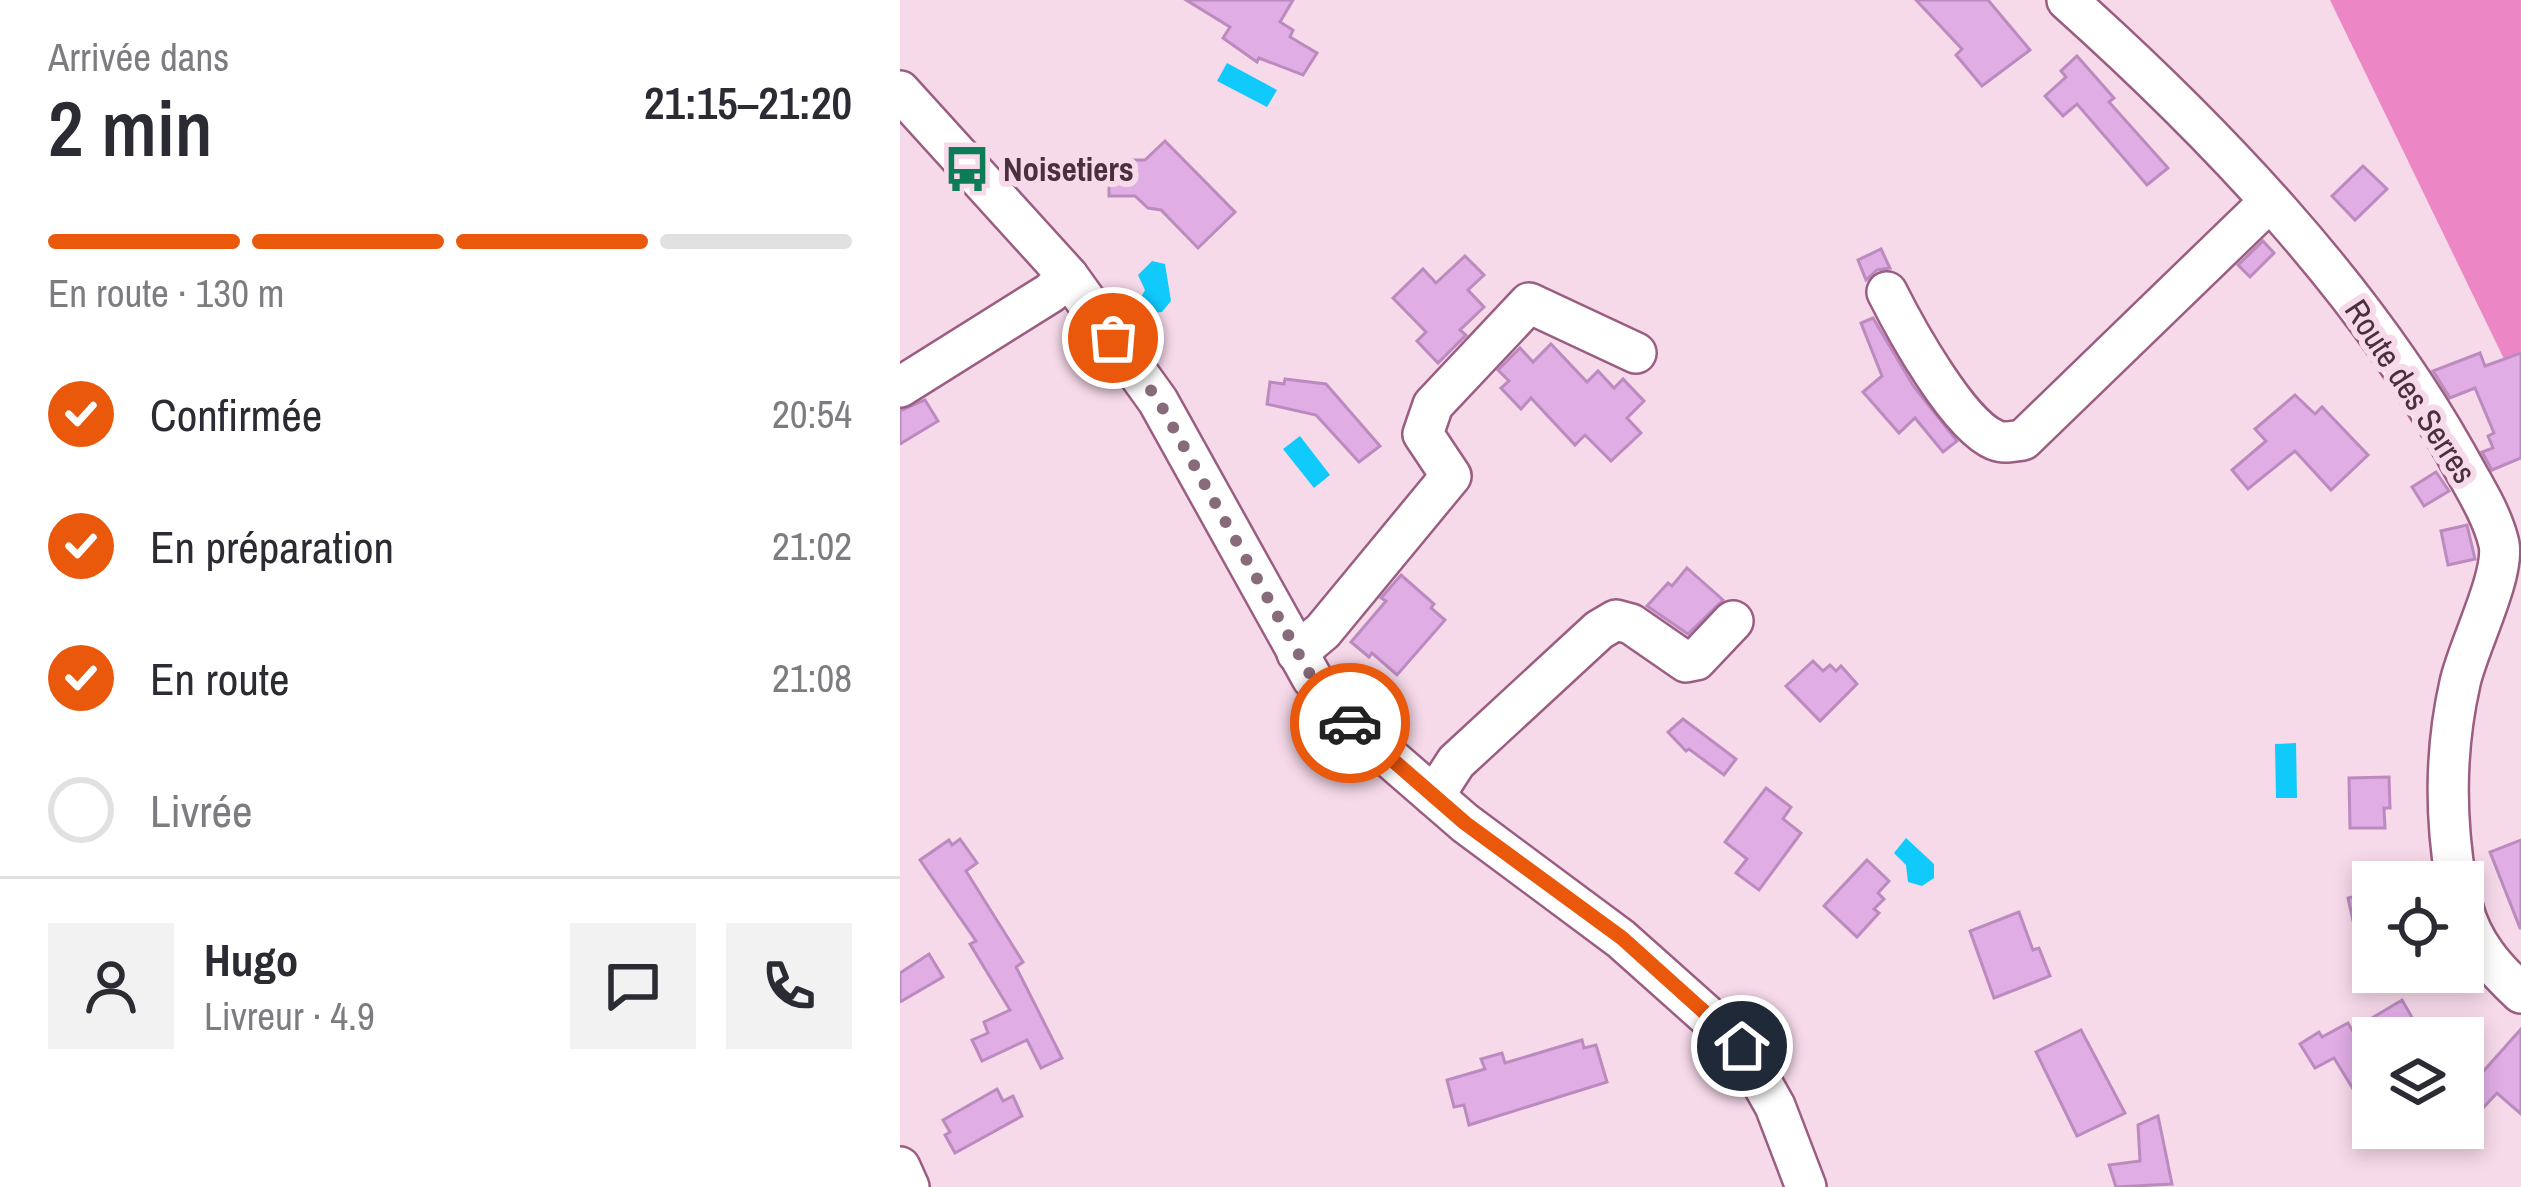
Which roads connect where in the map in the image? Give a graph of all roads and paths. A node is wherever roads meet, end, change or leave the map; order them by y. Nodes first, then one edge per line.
1 (2067, 0) edge
2 (900, 92) edge
3 (2269, 202) junction
4 (1068, 276) junction
5 (1887, 292) dead end
6 (1636, 353) dead end
7 (900, 387) edge
8 (1732, 621) dead end
9 (1298, 653) junction
10 (1434, 796) junction
11 (2453, 861) edge
12 (2484, 953) edge
13 (2521, 993) edge
14 (900, 1167) edge
15 (909, 1187) edge
16 (1806, 1187) edge

1 - 3 street, Route des Serres
2 - 4 street
3 - 5 street
3 - 11 street, Route des Serres
4 - 7 street
4 - 9 street
6 - 9 street
8 - 10 street
9 - 10 street
10 - 16 street
12 - 13 street
14 - 15 street

